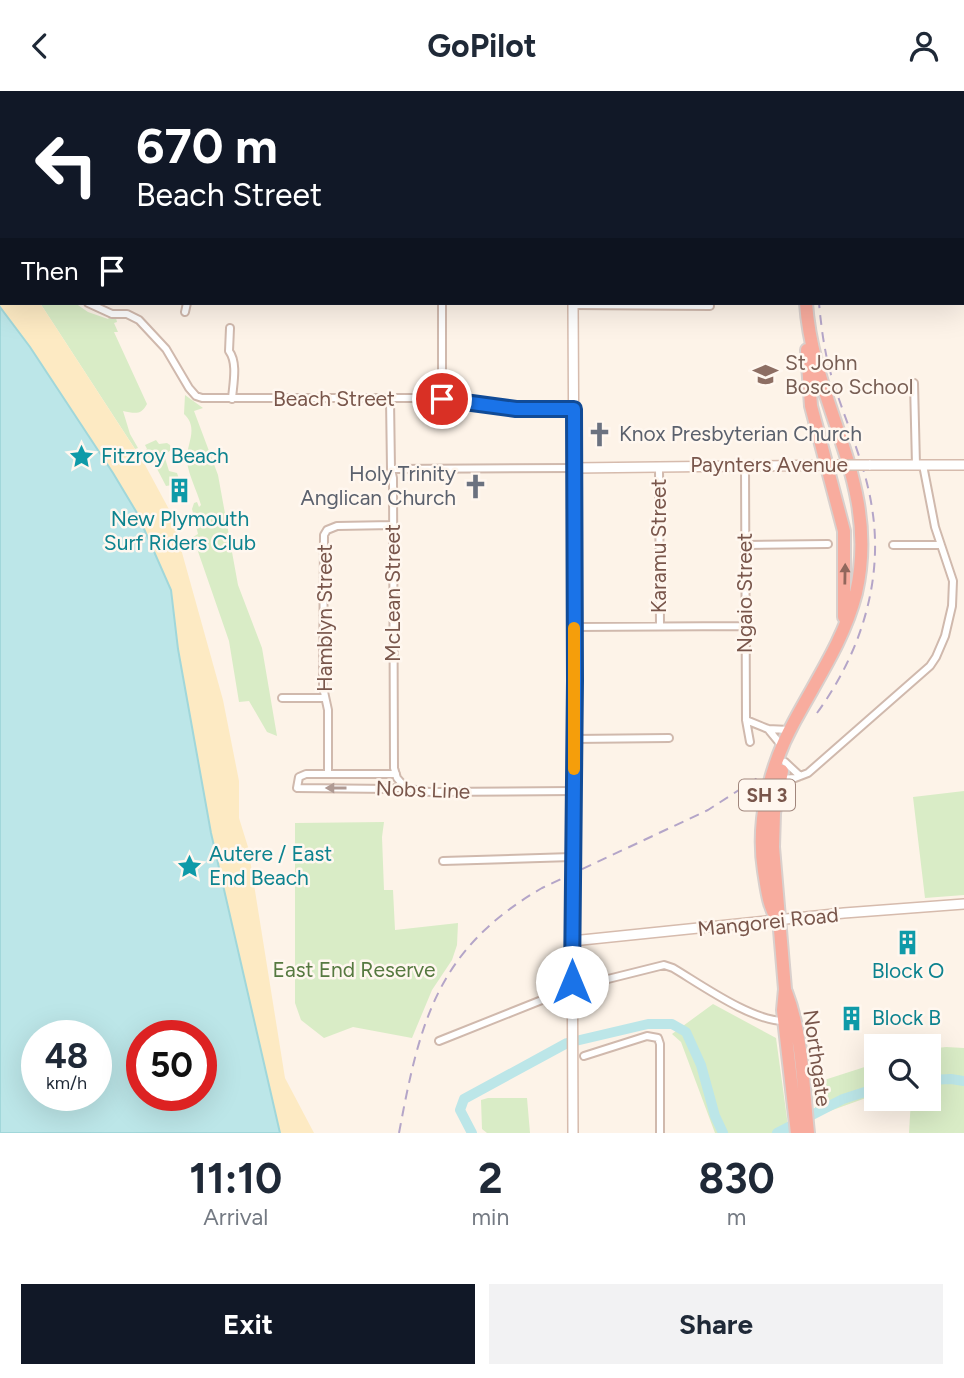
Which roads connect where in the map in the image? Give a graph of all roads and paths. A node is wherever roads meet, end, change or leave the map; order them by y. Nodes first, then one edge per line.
1 (92, 305) edge
2 (187, 305) edge
3 (442, 305) edge
4 (573, 305) edge
5 (642, 305) edge
6 (806, 305) edge
7 (710, 306) dead end
8 (185, 312) dead end
9 (808, 324) junction
10 (230, 328) dead end
11 (914, 383) dead end
12 (390, 398) junction
13 (232, 399) junction
14 (442, 399) junction
15 (574, 409) junction
16 (745, 465) junction
17 (826, 465) junction
18 (919, 465) junction
19 (964, 465) edge
20 (659, 466) junction
21 (574, 468) junction
22 (391, 469) junction
23 (393, 525) junction
24 (828, 544) dead end
25 (745, 545) junction
26 (894, 545) dead end
27 (941, 545) junction
28 (660, 626) junction
29 (745, 626) junction
30 (574, 627) junction
31 (838, 641) junction
32 (812, 692) junction
33 (282, 698) dead end
34 (325, 698) junction
35 (746, 720) junction
36 (768, 729) junction
37 (789, 730) junction
38 (669, 738) dead end
39 (574, 739) junction
40 (750, 742) dead end
41 (782, 747) junction
42 (785, 762) junction
43 (328, 774) junction
44 (396, 774) junction
45 (800, 776) junction
46 (780, 779) junction
47 (404, 786) junction
48 (574, 792) junction
49 (572, 856) junction
50 (443, 861) dead end
51 (964, 904) edge
52 (778, 921) junction
53 (572, 941) junction
54 (572, 988) junction
55 (785, 989) junction
56 (785, 1021) junction
57 (439, 1041) dead end
58 (584, 1056) dead end
59 (799, 1097) junction
60 (573, 1133) edge
61 (660, 1133) edge
62 (797, 1133) edge
63 (808, 1133) edge

1 - 13 street, Beach Street
2 - 8 street
3 - 14 street
4 - 15 main road
5 - 7 street
6 - 9 highway, Northgate / SH 3
9 - 17 highway
9 - 31 highway, Northgate / SH 3
10 - 13 street
11 - 18 street
12 - 13 street, Beach Street
12 - 14 street, Beach Street
12 - 22 street, McLean Street
14 - 15 street, Beach Street
15 - 21 main road
16 - 17 main road, Paynters Avenue
16 - 20 main road, Paynters Avenue
16 - 25 street, Ngaio Street
17 - 18 main road, Paynters Avenue, bridge
31 -> 17 highway
18 - 19 main road, Paynters Avenue
18 - 27 street
20 - 21 main road, Paynters Avenue
20 - 28 street, Karamu Street
21 - 22 street
21 - 30 main road
22 - 23 street, McLean Street
23 - 34 street, Hamblyn Street
23 - 44 street, McLean Street
24 - 25 street
25 - 29 street, Ngaio Street
26 - 27 street
27 - 45 street
28 - 29 street
28 - 30 street
29 - 35 street, Ngaio Street
30 - 39 main road
31 - 32 highway, Northgate / SH 3
32 - 37 highway, Northgate / SH 3
32 - 42 highway, Northgate / SH 3
33 - 34 street
34 - 43 street, Hamblyn Street
35 - 36 street
35 - 40 street, Ngaio Street
36 - 37 street
36 - 41 street
37 - 41 highway, Northgate / SH 3
38 - 39 street
39 - 48 main road
41 - 52 highway, Northgate / SH 3
42 - 45 street
42 - 46 highway, Northgate / SH 3
43 - 44 street, Nobs Line
47 -> 43 street, Nobs Line
44 - 47 street
45 - 46 street
46 - 52 highway, Northgate / SH 3
47 - 48 street, Nobs Line
48 - 49 main road
49 - 50 street
49 - 53 main road, bridge
51 - 52 main road, Mangorei Road
52 - 53 main road, Mangorei Road
52 - 55 highway, Northgate / SH 3
53 - 54 main road
54 - 56 street
54 - 57 street
54 - 60 main road
55 - 56 highway, Northgate / SH 3
55 - 59 highway, Northgate / SH 3
56 - 59 highway, Northgate / SH 3
58 - 61 street
59 - 62 highway, Northgate / SH 3
59 - 63 highway, Northgate / SH 3

